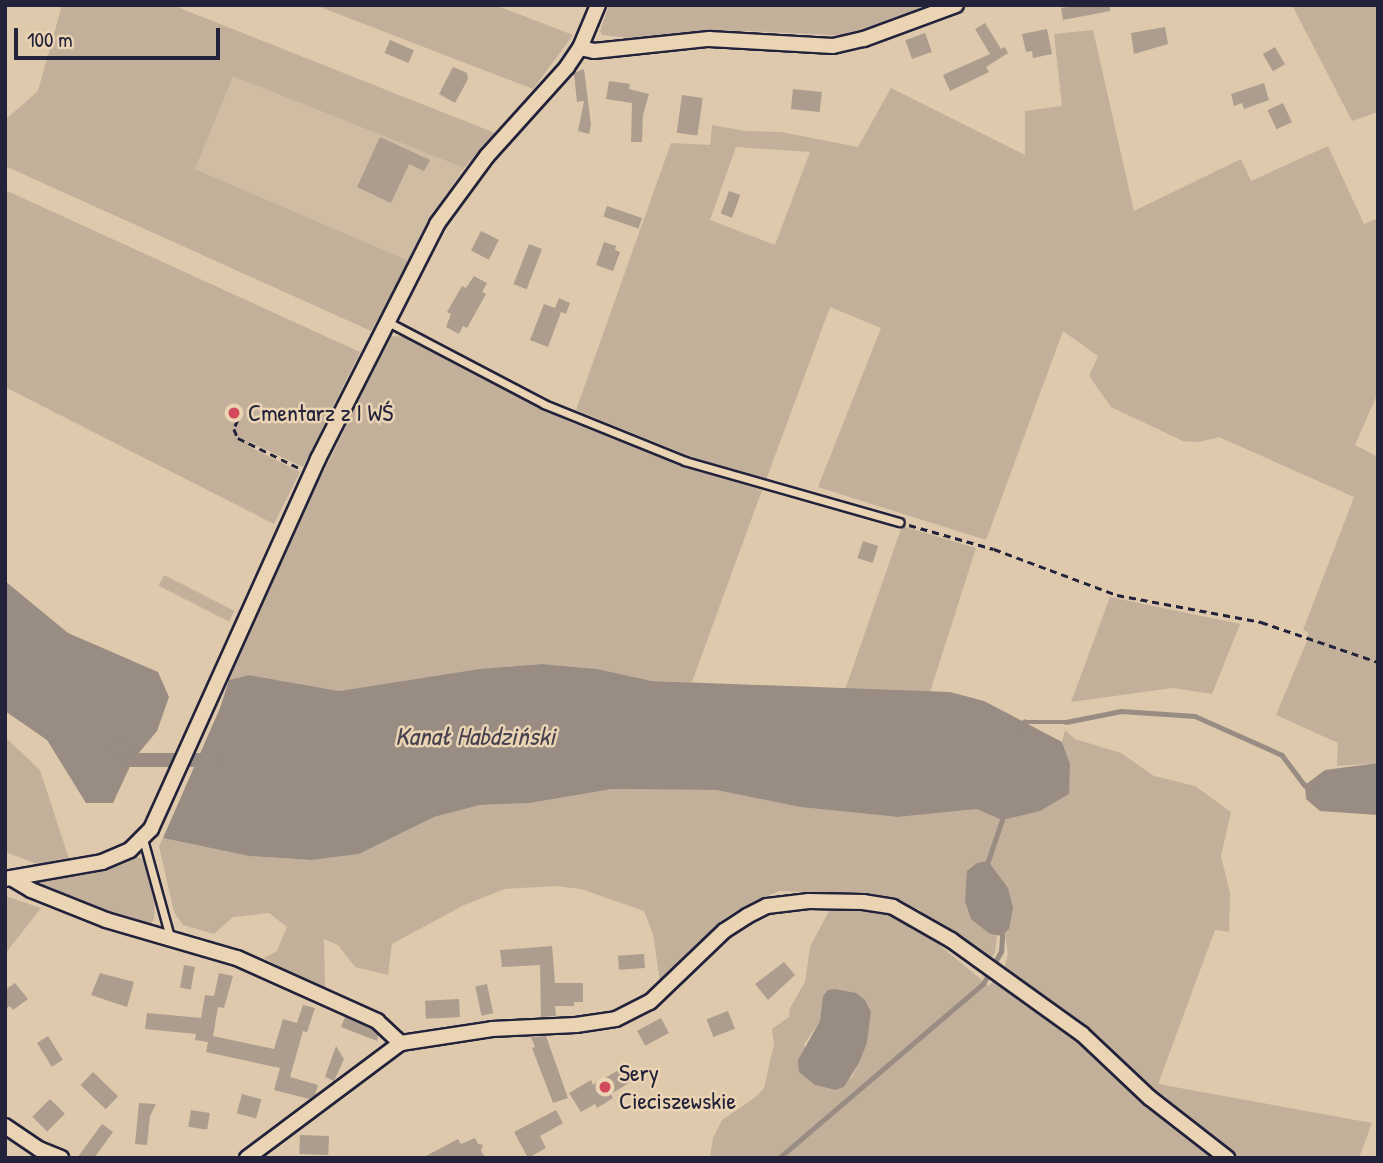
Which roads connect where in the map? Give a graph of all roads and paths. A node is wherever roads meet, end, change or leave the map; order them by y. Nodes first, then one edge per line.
1 (598, 5) edge
2 (956, 5) edge
3 (580, 48) junction
4 (387, 322) junction
5 (237, 420) dead end
6 (311, 474) junction
7 (899, 522) joint
8 (1378, 662) edge
9 (143, 839) junction
10 (8, 879) edge
11 (170, 937) junction
12 (401, 1043) junction
13 (5, 1126) edge
14 (61, 1158) edge
15 (247, 1158) edge
16 (1227, 1158) edge

1 - 3 street
2 - 3 street
3 - 4 street
4 - 6 street
4 - 7 lane
5 - 6 path
6 - 9 street
7 - 8 path
9 - 10 street
9 - 11 lane
10 - 11 street
11 - 12 street
12 - 15 street
12 - 16 street
13 - 14 street

